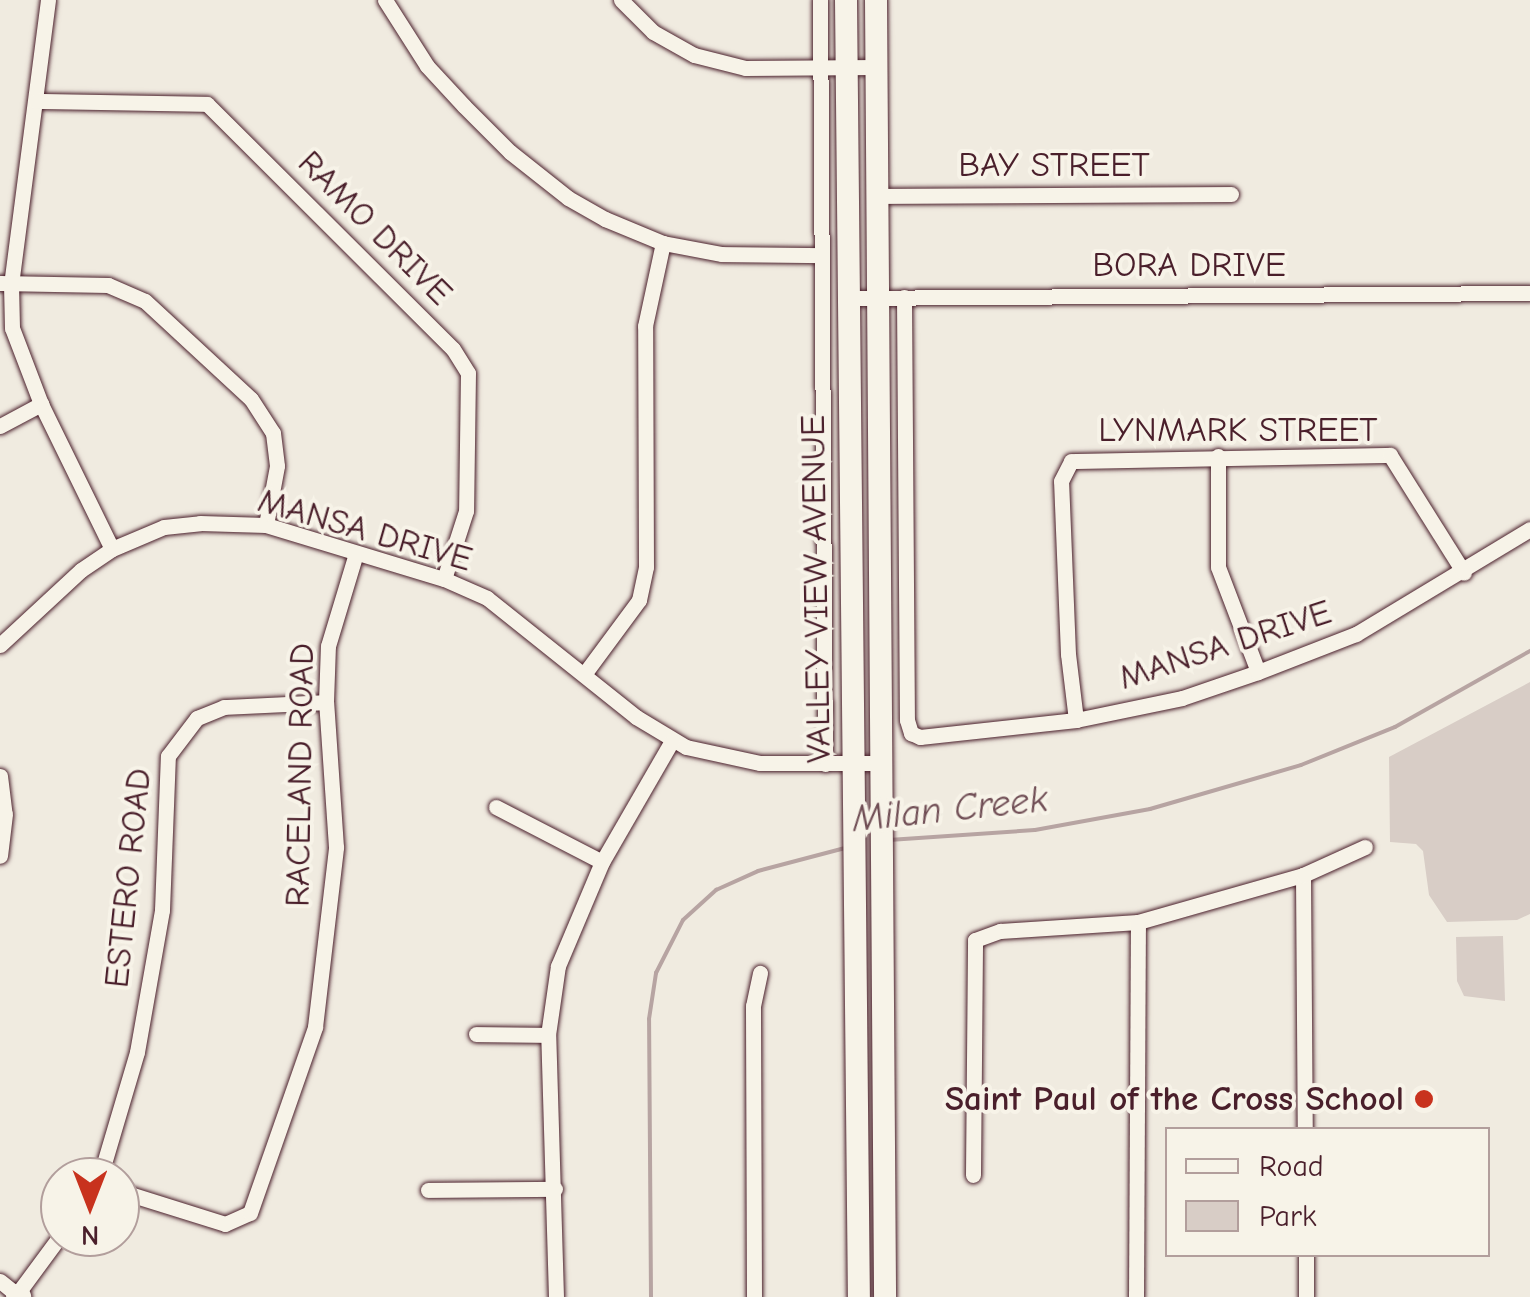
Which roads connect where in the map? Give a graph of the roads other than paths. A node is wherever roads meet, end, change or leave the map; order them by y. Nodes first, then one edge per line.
1 (48, 0) edge
2 (385, 0) edge
3 (620, 0) edge
4 (820, 0) edge
5 (846, 0) edge
6 (876, 0) edge
7 (876, 66) junction
8 (821, 68) junction
9 (846, 68) junction
10 (36, 101) junction
11 (1231, 194) dead end
12 (877, 196) junction
13 (662, 243) junction
14 (822, 255) junction
15 (5, 284) edge
16 (1530, 293) edge
17 (904, 297) junction
18 (848, 298) junction
19 (878, 298) junction
20 (41, 404) junction
21 (0, 426) edge
22 (1218, 456) junction
23 (266, 525) junction
24 (1530, 529) edge
25 (112, 549) junction
26 (356, 553) junction
27 (1464, 573) junction
28 (444, 578) junction
29 (0, 645) edge
30 (1258, 672) junction
31 (585, 674) junction
32 (326, 702) junction
33 (1076, 720) junction
34 (672, 740) junction
35 (853, 763) junction
36 (880, 763) junction
37 (825, 764) junction
38 (0, 776) edge
39 (496, 807) dead end
40 (1366, 848) dead end
41 (0, 856) edge
42 (602, 862) junction
43 (1303, 875) junction
44 (1138, 922) junction
45 (760, 974) dead end
46 (476, 1034) dead end
47 (548, 1035) junction
48 (1305, 1127) edge
49 (106, 1157) edge
50 (973, 1175) dead end
51 (555, 1189) junction
52 (428, 1190) dead end
53 (140, 1197) edge
54 (42, 1257) edge
55 (1306, 1257) edge
56 (13, 1292) edge
57 (556, 1297) edge
58 (754, 1297) edge
59 (859, 1297) edge
60 (885, 1297) edge
61 (1136, 1297) edge
62 (1306, 1297) edge

1 - 10 street
2 - 13 street
3 - 8 street
4 - 8 street, VALLEY VIEW AVENUE
5 - 9 main road, VALLEY VIEW AVENUE
6 - 7 main road, VALLEY VIEW AVENUE
7 - 9 street
7 - 12 main road, VALLEY VIEW AVENUE
8 - 9 street
8 - 14 street, VALLEY VIEW AVENUE
9 - 18 main road, VALLEY VIEW AVENUE
10 - 15 street
10 - 28 street, RAMO DRIVE
11 - 12 street, BAY STREET
12 - 19 main road, VALLEY VIEW AVENUE
13 - 14 street
13 - 31 street
14 - 37 street, VALLEY VIEW AVENUE
15 - 20 street
15 - 23 street
16 - 17 street, BORA DRIVE
17 - 19 street, BORA DRIVE
17 - 33 street, MANSA DRIVE
18 - 19 street, BORA DRIVE
18 - 35 main road, VALLEY VIEW AVENUE
19 - 36 main road, VALLEY VIEW AVENUE
20 - 21 street
20 - 25 street
22 - 27 street, LYNMARK STREET
22 - 30 street
22 - 33 street, LYNMARK STREET
23 - 25 street, MANSA DRIVE
23 - 26 street, MANSA DRIVE
24 - 27 street, MANSA DRIVE
25 - 29 street, MANSA DRIVE
26 - 28 street, MANSA DRIVE
26 - 32 street, RACELAND ROAD
27 - 30 street, MANSA DRIVE
28 - 31 street, MANSA DRIVE
30 - 33 street, MANSA DRIVE
31 - 34 street, MANSA DRIVE
32 - 49 street, ESTERO ROAD
32 - 53 street, RACELAND ROAD
34 - 37 street, MANSA DRIVE
34 - 42 street
35 - 36 street, MANSA DRIVE
35 - 37 street, MANSA DRIVE
35 - 59 main road, VALLEY VIEW AVENUE
36 - 60 main road, VALLEY VIEW AVENUE
38 - 41 street
39 - 42 street
40 - 43 street
42 - 47 street
43 - 44 street
43 - 48 street
44 - 50 street
44 - 61 street
45 - 58 street
46 - 47 street
47 - 51 street
51 - 52 street
51 - 57 street
54 - 56 street
55 - 62 street

